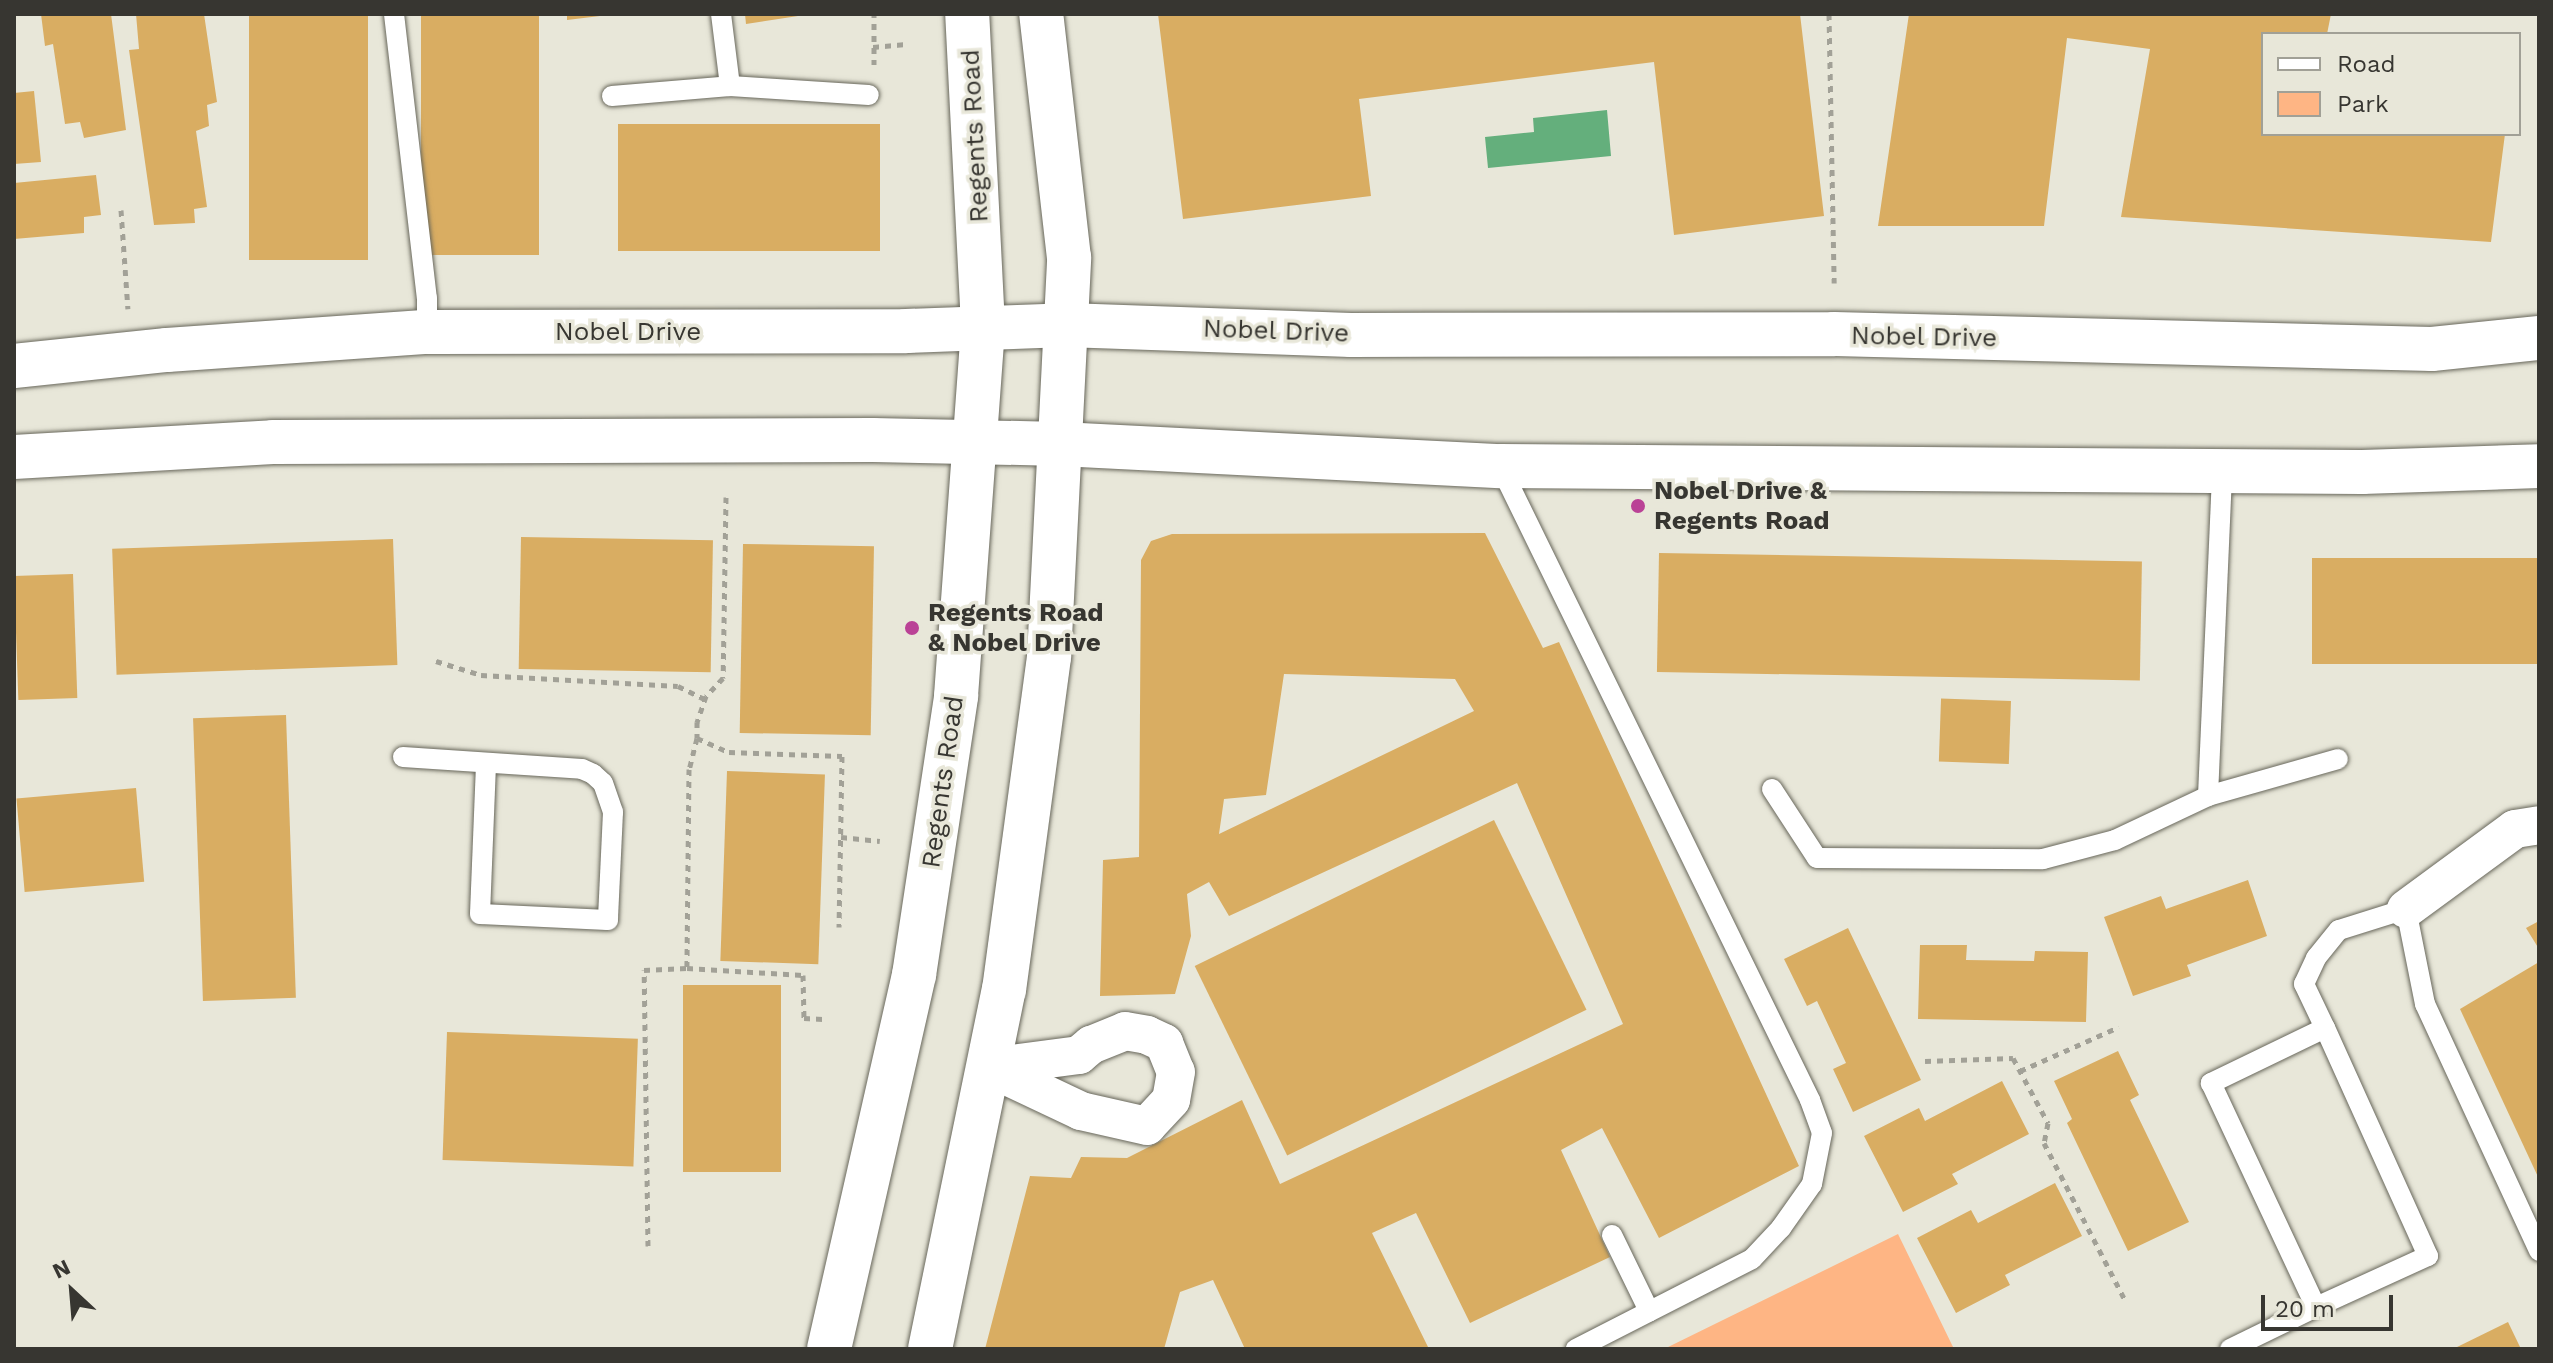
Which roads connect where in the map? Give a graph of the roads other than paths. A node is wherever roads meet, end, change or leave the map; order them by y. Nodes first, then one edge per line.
1 (394, 14) edge
2 (721, 14) edge
3 (967, 14) edge
4 (1041, 14) edge
5 (730, 86) junction
6 (869, 95) dead end
7 (612, 96) dead end
8 (1066, 325) junction
9 (983, 326) junction
10 (427, 332) junction
11 (2539, 338) edge
12 (14, 366) edge
13 (976, 442) junction
14 (1060, 444) junction
15 (14, 457) edge
16 (1500, 466) junction
17 (2539, 466) edge
18 (2222, 471) junction
19 (403, 757) dead end
20 (2338, 759) dead end
21 (486, 763) junction
22 (1772, 789) dead end
23 (2208, 796) junction
24 (2539, 825) edge
25 (2406, 909) junction
26 (2325, 1028) junction
27 (1612, 1235) dead end
28 (2539, 1251) edge
29 (2316, 1307) junction
30 (1649, 1311) junction
31 (829, 1349) edge
32 (930, 1349) edge
33 (1576, 1349) edge
34 (2230, 1349) edge

1 - 10 lane
2 - 5 lane
3 - 9 main road, Regents Road
4 - 8 main road
5 - 6 lane
5 - 7 lane
8 - 9 main road, Nobel Drive
8 - 11 main road, Nobel Drive
8 - 14 main road
9 - 10 main road, Nobel Drive
9 - 13 main road, Regents Road
10 - 12 main road, Nobel Drive
13 - 14 main road
13 - 15 main road
13 - 31 main road, Regents Road
14 - 16 main road
14 - 32 main road
16 - 18 main road
16 - 30 lane
17 - 18 main road
18 - 23 lane
19 - 21 lane
20 - 23 lane
21 - 21 lane
22 - 23 lane
24 - 25 street
25 - 26 lane
25 - 28 lane
26 - 29 lane
26 - 29 lane
27 - 30 lane
29 - 34 lane
30 - 33 lane

